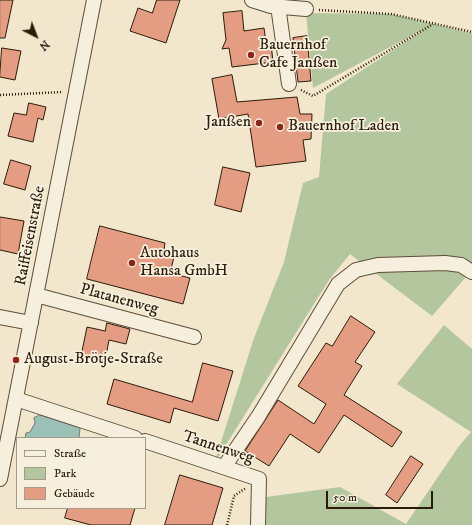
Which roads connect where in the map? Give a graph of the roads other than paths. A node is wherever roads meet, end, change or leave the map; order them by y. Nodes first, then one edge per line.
1 (94, 0) edge
2 (252, 0) edge
3 (278, 6) junction
4 (306, 10) road end
5 (289, 84) road end
6 (472, 272) edge
7 (36, 296) junction
8 (0, 317) edge
9 (31, 323) junction
10 (194, 337) dead end
11 (16, 399) junction
12 (132, 437) edge
13 (146, 441) edge
14 (224, 468) junction
15 (0, 479) edge
16 (258, 525) edge

1 - 7 street, Raiffeisenstraße
2 - 3 street
3 - 4 street
3 - 5 street
6 - 14 street
7 - 9 street, Raiffeisenstraße
7 - 10 street, Platanenweg
8 - 9 street
9 - 11 street, Raiffeisenstraße
11 - 12 street
11 - 15 street, Raiffeisenstraße
13 - 14 street, Tannenweg
14 - 16 street, Tannenweg

